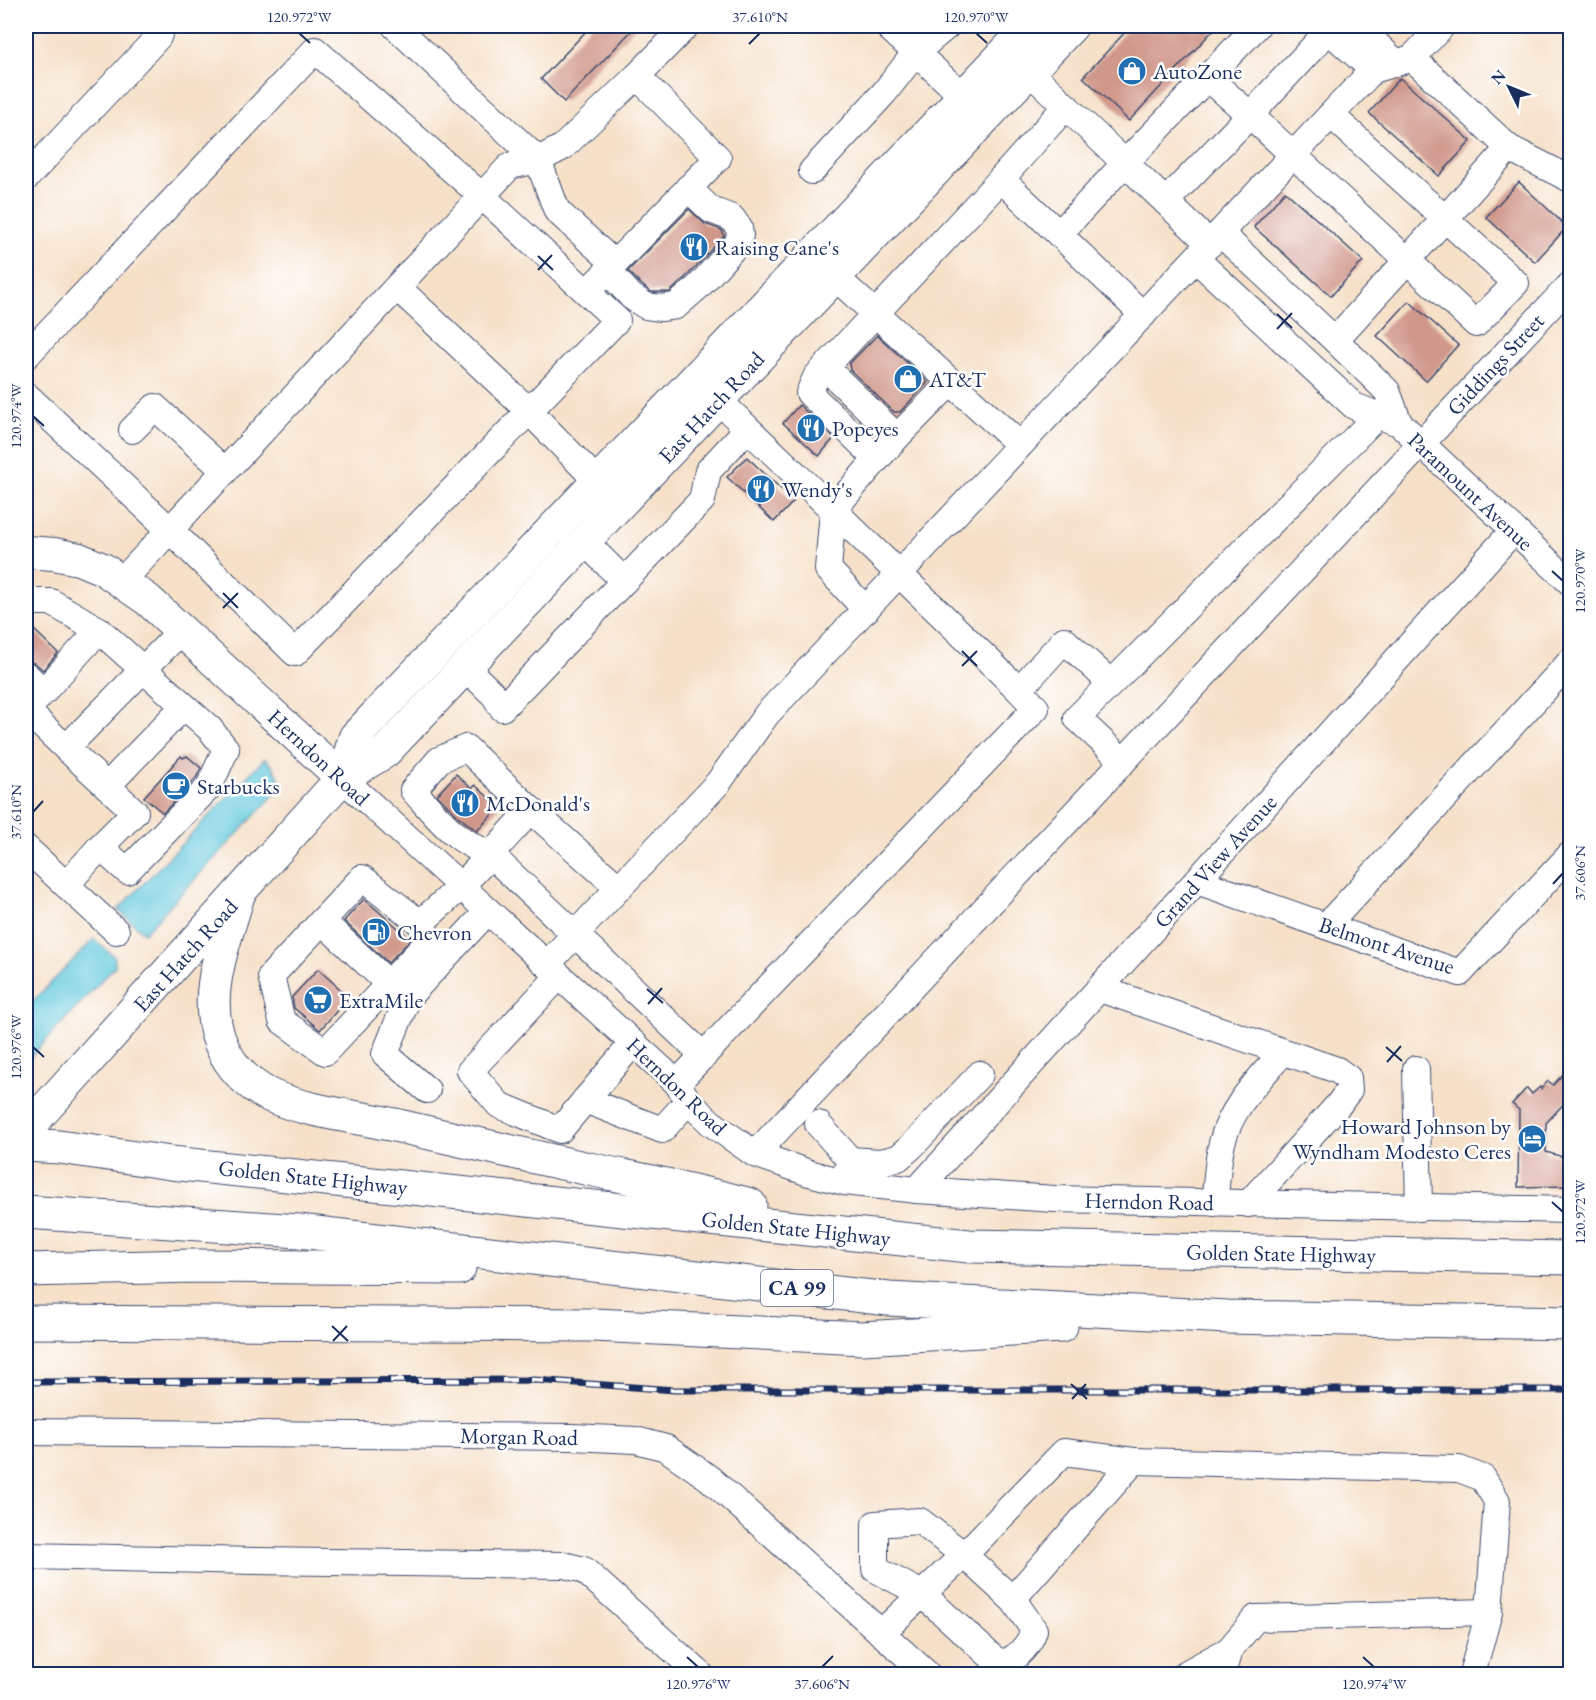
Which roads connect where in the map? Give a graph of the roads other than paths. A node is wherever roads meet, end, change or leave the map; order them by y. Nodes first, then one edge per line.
1 (162, 26) edge
2 (395, 26) edge
3 (686, 26) edge
4 (887, 26) edge
5 (946, 26) edge
6 (1030, 26) edge
7 (1072, 26) edge
8 (1257, 26) edge
9 (1358, 26) edge
10 (1442, 26) edge
11 (1327, 28) edge
12 (916, 52) junction
13 (1394, 64) junction
14 (1029, 71) junction
15 (637, 76) junction
16 (1207, 77) junction
17 (963, 96) junction
18 (1066, 106) junction
19 (1250, 115) junction
20 (1331, 115) junction
21 (1509, 148) junction
22 (1293, 155) junction
23 (538, 160) junction
24 (1125, 163) junction
25 (812, 171) dead end
26 (26, 178) edge
27 (1570, 178) edge
28 (1001, 179) junction
29 (688, 188) junction
30 (482, 196) junction
31 (1166, 201) junction
32 (1446, 218) junction
33 (1059, 234) junction
34 (1208, 245) junction
35 (1406, 261) junction
36 (611, 267) junction
37 (834, 276) junction
38 (1570, 285) edge
39 (397, 287) junction
40 (587, 292) junction
41 (876, 313) junction
42 (1143, 315) junction
43 (1335, 340) junction
44 (26, 356) edge
45 (825, 367) junction
46 (951, 382) junction
47 (26, 395) edge
48 (718, 400) junction
49 (529, 411) junction
50 (1388, 419) junction
51 (747, 429) junction
52 (132, 430) dead end
53 (897, 437) junction
54 (1419, 444) junction
55 (1020, 445) junction
56 (877, 459) junction
57 (225, 471) junction
58 (597, 481) junction
59 (833, 510) junction
60 (170, 530) junction
61 (1513, 531) junction
62 (584, 541) junction
63 (26, 552) edge
64 (899, 574) junction
65 (122, 581) junction
66 (624, 581) junction
67 (1570, 582) edge
68 (26, 602) edge
69 (866, 610) junction
70 (99, 630) junction
71 (181, 631) junction
72 (1570, 662) edge
73 (465, 667) junction
74 (143, 670) junction
75 (35, 683) edge
76 (1111, 683) junction
77 (1019, 690) junction
78 (184, 706) junction
79 (26, 711) edge
80 (66, 748) junction
81 (1123, 761) junction
82 (342, 778) junction
83 (107, 786) junction
84 (531, 810) junction
85 (26, 848) edge
86 (100, 848) junction
87 (490, 854) junction
88 (1570, 855) edge
89 (1197, 881) junction
90 (66, 885) junction
91 (461, 886) junction
92 (619, 888) junction
93 (238, 895) junction
94 (488, 911) junction
95 (322, 921) junction
96 (420, 923) junction
97 (1326, 926) junction
98 (116, 931) dead end
99 (574, 935) junction
100 (553, 970) junction
101 (388, 984) junction
102 (1100, 989) junction
103 (633, 1043) junction
104 (1283, 1052) junction
105 (704, 1056) junction
106 (1416, 1069) dead end
107 (980, 1074) dead end
108 (427, 1090) dead end
109 (683, 1092) junction
110 (585, 1100) junction
111 (818, 1124) dead end
112 (26, 1130) edge
113 (26, 1140) edge
114 (26, 1145) edge
115 (59, 1147) junction
116 (911, 1147) junction
117 (755, 1154) junction
118 (936, 1170) junction
119 (847, 1171) junction
120 (917, 1190) junction
121 (1214, 1203) junction
122 (1248, 1204) junction
123 (1419, 1208) junction
124 (1570, 1210) edge
125 (26, 1212) edge
126 (855, 1234) junction
127 (1570, 1258) edge
128 (26, 1270) edge
129 (670, 1273) junction
130 (1228, 1317) junction
131 (26, 1322) edge
132 (1570, 1323) edge
133 (26, 1432) edge
134 (1134, 1461) junction
135 (964, 1555) junction
136 (26, 1556) edge
137 (922, 1594) junction
138 (1014, 1601) junction
139 (1489, 1612) junction
140 (881, 1633) junction
141 (1225, 1662) edge
142 (700, 1674) edge
143 (927, 1674) edge
144 (1185, 1674) edge
145 (1472, 1674) edge

1 - 26 street
2 - 23 street
3 - 15 street
4 - 12 street
5 - 12 street
6 - 17 main road, East Hatch Road
7 - 14 main road, East Hatch Road
8 - 16 street
9 - 13 street
10 - 13 street
11 - 13 street
11 - 19 street
12 - 17 street
12 - 25 street
13 - 20 street
13 - 21 street
14 - 18 street
14 - 37 main road, East Hatch Road
15 - 23 street
15 - 29 street
16 - 19 street
16 - 24 street
17 - 58 main road, East Hatch Road
18 - 24 street
18 - 28 street
19 - 22 street
19 - 31 street
20 - 22 street
20 - 32 street
21 - 27 street
21 - 32 street
22 - 34 street
22 - 35 street
23 - 30 street
23 - 36 street
24 - 31 street
24 - 33 street
28 - 33 street
28 - 41 street
29 - 36 street
29 - 36 street
30 - 39 street
30 - 40 street
30 - 44 street
31 - 34 street
32 - 35 street
32 - 35 street
33 - 42 street
34 - 42 street
34 - 43 street
34 - 50 street
35 - 43 street
36 - 40 street
37 - 41 street
37 - 48 main road, East Hatch Road
38 - 54 street, Giddings Street
39 - 49 street
39 - 57 street
40 - 49 street
41 - 45 street
41 - 46 street
42 - 55 street
43 - 50 street
45 - 53 street
45 - 56 street
46 - 53 street
46 - 55 street
47 - 60 street
48 - 51 street
48 - 62 main road, East Hatch Road
49 - 58 street
49 - 60 street
50 - 54 street, Paramount Avenue
50 - 76 street
51 - 59 street
51 - 66 street
52 - 57 street
53 - 56 street
54 - 61 street, Paramount Avenue
54 - 81 street, Giddings Street
55 - 64 street
56 - 59 street
57 - 60 street
58 - 82 main road, East Hatch Road
59 - 64 street
59 - 69 street
60 - 65 street
61 - 67 street, Paramount Avenue
61 - 89 street, Grand View Avenue
62 - 66 street
62 - 73 main road, East Hatch Road
63 - 65 main road, Herndon Road
64 - 69 street
64 - 77 street
65 - 71 main road, Herndon Road
66 - 73 street
68 - 70 street
69 - 92 street
70 - 74 street
70 - 75 street
71 - 74 street
71 - 82 main road, Herndon Road
72 - 97 street
73 - 82 main road, East Hatch Road
74 - 78 street
74 - 80 street
75 - 79 street
76 - 77 street
76 - 81 street
77 - 105 street
78 - 83 street
78 - 86 street
79 - 80 street
80 - 83 street
81 - 117 street, Giddings Street
82 - 91 street, Herndon Road
82 - 93 main road, East Hatch Road
83 - 86 street
84 - 87 street
84 - 87 street
84 - 92 street
85 - 90 street
86 - 90 street
87 - 91 street
87 - 99 street
88 - 97 street, Belmont Avenue
89 - 97 street, Belmont Avenue
89 - 102 street, Grand View Avenue
90 - 98 street
91 - 94 street, Herndon Road
91 - 96 street
92 - 99 street
93 - 112 main road, East Hatch Road
93 - 126 highway
94 - 100 street, Herndon Road
94 - 108 street
95 - 96 street
95 - 101 street
95 - 101 street
96 - 101 street
99 - 100 street
99 - 105 street
100 - 103 street, Herndon Road
100 - 110 street
102 - 104 street
102 - 118 street, Grand View Avenue
103 - 109 street, Herndon Road
103 - 110 street
104 - 121 street
104 - 122 street
105 - 109 street
106 - 123 street
107 - 116 street
109 - 110 street
109 - 117 street, Herndon Road
111 - 119 street
113 - 115 highway
114 - 115 highway, Golden State Highway
115 - 126 highway, Golden State Highway
116 - 118 street
116 - 119 street
117 - 119 street, Herndon Road
118 - 120 street, Grand View Avenue
119 - 120 street, Herndon Road
120 - 121 street, Herndon Road
121 - 122 street, Herndon Road
122 - 123 street, Herndon Road
123 - 124 street, Herndon Road
125 - 129 highway, CA 99
126 - 127 highway, Golden State Highway
128 - 129 highway
129 - 130 highway, CA 99
130 - 131 highway
130 - 132 highway, CA 99
133 - 140 street, Morgan Road
134 - 135 street
134 - 138 street
134 - 139 street
135 - 137 street
135 - 137 street
135 - 138 street
136 - 142 street
137 - 138 street
137 - 140 street
139 - 141 street
139 - 145 street
140 - 143 street, Morgan Road
141 - 144 street

